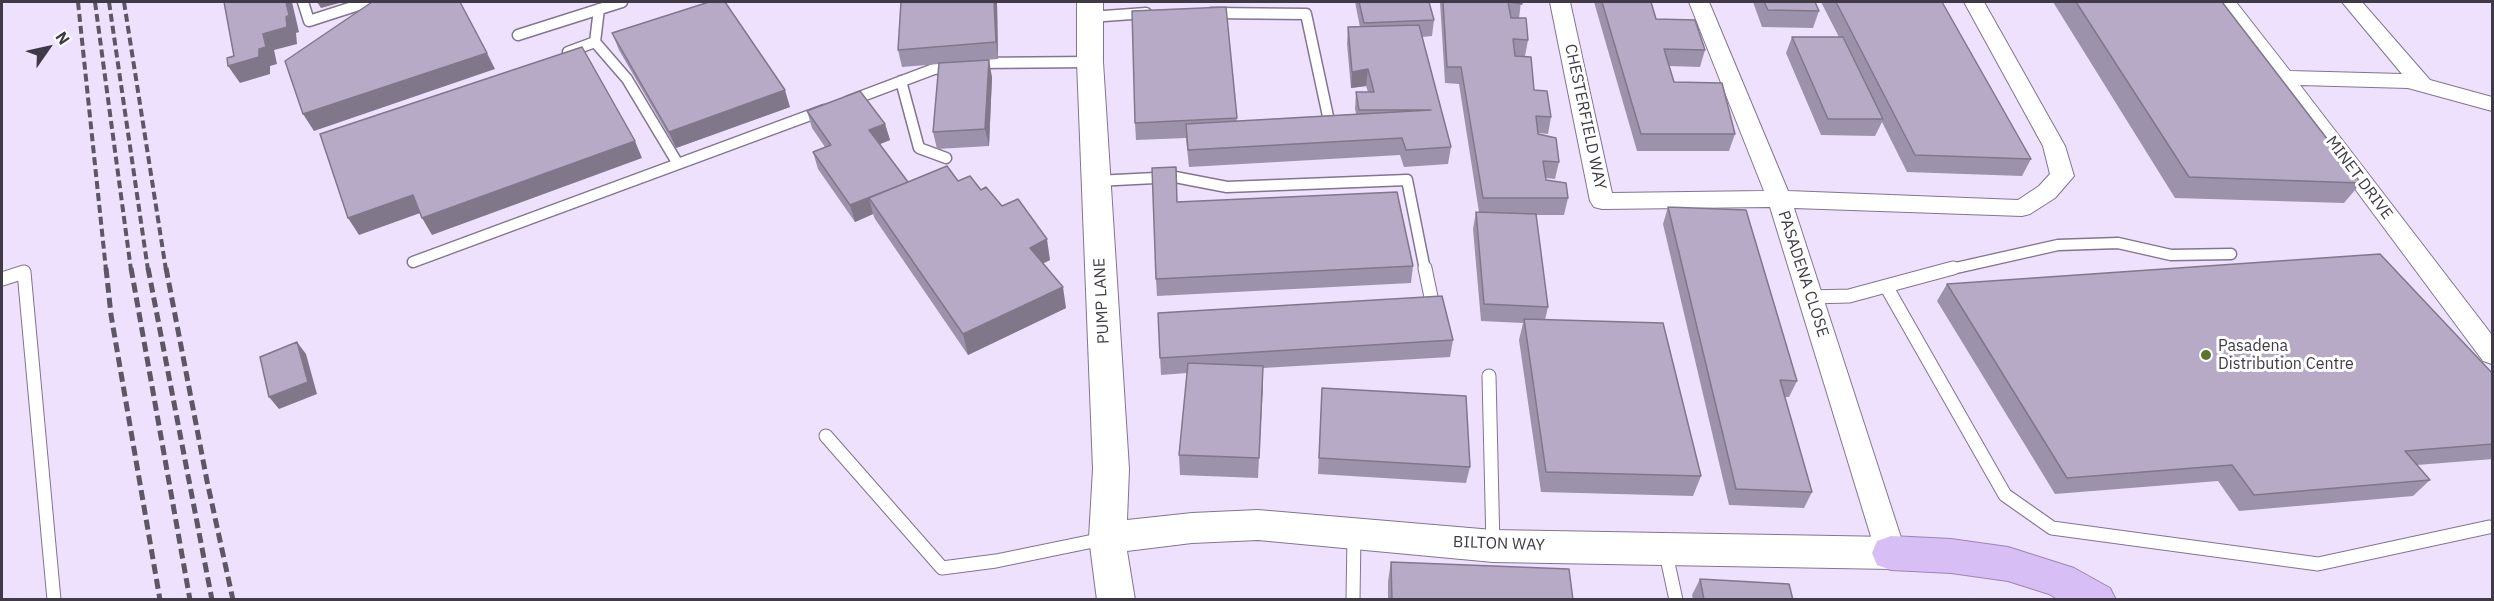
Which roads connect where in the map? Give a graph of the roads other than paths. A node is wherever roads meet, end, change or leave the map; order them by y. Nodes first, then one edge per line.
1 (303, 2) edge
2 (368, 2) edge
3 (622, 2) edge
4 (1560, 2) edge
5 (1699, 2) edge
6 (1974, 2) edge
7 (2226, 2) edge
8 (2352, 2) edge
9 (599, 9) junction
10 (1090, 9) edge
11 (1159, 13) edge
12 (1202, 13) edge
13 (518, 35) dead end
14 (595, 42) junction
15 (562, 54) edge
16 (1090, 62) junction
17 (2285, 78) junction
18 (901, 81) junction
19 (2421, 83) junction
20 (2493, 104) edge
21 (1329, 121) edge
22 (946, 158) dead end
23 (678, 164) junction
24 (1096, 181) junction
25 (1779, 199) junction
26 (2231, 254) dead end
27 (413, 262) dead end
28 (2, 279) edge
29 (1886, 286) junction
30 (1431, 297) edge
31 (1810, 297) junction
32 (2493, 354) edge
33 (1489, 376) dead end
34 (826, 436) dead end
35 (2489, 527) dead end
36 (1354, 535) junction
37 (1107, 538) junction
38 (1493, 546) junction
39 (1665, 548) junction
40 (1891, 553) junction
41 (54, 600) edge
42 (1116, 600) edge
43 (1353, 600) edge
44 (1676, 600) edge
45 (2096, 600) edge

1 - 2 lane
3 - 9 lane
4 - 25 street, CHESTERFIELD WAY
5 - 25 street, PASADENA CLOSE
6 - 25 street
7 - 17 street, MINET DRIVE
8 - 19 street
9 - 13 lane
9 - 14 lane
10 - 11 lane
10 - 16 street, PUMP LANE
12 - 21 lane
14 - 15 lane
14 - 23 lane
16 - 18 lane
16 - 24 street, PUMP LANE
17 - 19 street
17 - 32 street, MINET DRIVE
18 - 22 lane
18 - 23 lane
19 - 20 street
23 - 27 lane
24 - 30 lane
24 - 37 street, PUMP LANE
25 - 31 street, PASADENA CLOSE
26 - 29 lane
28 - 41 lane
29 - 31 lane
29 - 35 lane
31 - 40 street, PASADENA CLOSE
33 - 38 lane
34 - 37 lane
36 - 37 street, BILTON WAY
36 - 38 street, BILTON WAY
36 - 43 lane
37 - 42 street, PUMP LANE
38 - 39 street, BILTON WAY
39 - 40 street, BILTON WAY
39 - 44 lane
40 - 45 highway

